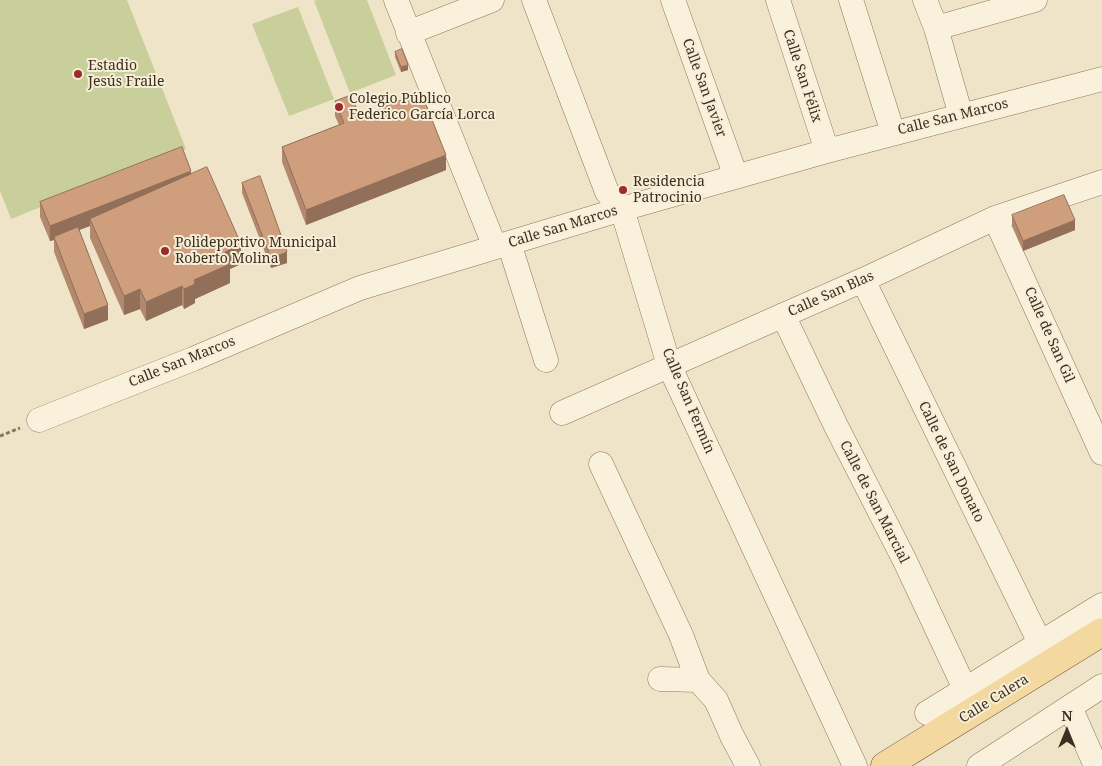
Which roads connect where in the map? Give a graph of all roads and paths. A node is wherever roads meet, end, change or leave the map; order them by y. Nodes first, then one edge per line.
1 (396, 0) edge
2 (492, 0) edge
3 (534, 0) edge
4 (673, 0) edge
5 (778, 0) edge
6 (851, 0) edge
7 (925, 0) edge
8 (1035, 0) edge
9 (936, 28) junction
10 (408, 33) junction
11 (1102, 78) edge
12 (961, 116) junction
13 (893, 133) junction
14 (826, 151) junction
15 (736, 177) junction
16 (1102, 182) edge
17 (622, 209) junction
18 (995, 218) junction
19 (502, 245) junction
20 (863, 280) junction
21 (783, 314) junction
22 (546, 360) dead end
23 (669, 365) junction
24 (562, 414) dead end
25 (39, 420) dead end
26 (1102, 453) edge
27 (601, 464) dead end
28 (1102, 604) edge
29 (1102, 632) edge
30 (1040, 643) junction
31 (660, 679) dead end
32 (698, 680) junction
33 (1102, 686) edge
34 (965, 689) junction
35 (1070, 708) junction
36 (928, 713) dead end
37 (748, 766) edge
38 (855, 766) edge
39 (886, 766) edge
40 (979, 766) edge
41 (1096, 766) edge

1 - 10 street
2 - 10 street
3 - 17 street, Calle San Fermín
4 - 15 street, Calle San Javier
5 - 14 street, Calle San Félix
6 - 13 street
7 - 9 street
8 - 9 street
9 - 12 street
10 - 19 street
11 - 12 street, Calle San Marcos
12 - 13 street, Calle San Marcos
13 - 14 street, Calle San Marcos
14 - 15 street, Calle San Marcos
15 - 17 street, Calle San Marcos
16 - 18 street, Calle San Blas
17 - 19 street, Calle San Marcos
17 - 23 street, Calle San Fermín
18 - 20 street, Calle San Blas
18 - 26 street, Calle de San Gil
19 - 22 street
19 - 25 street, Calle San Marcos
20 - 21 street, Calle San Blas
20 - 30 street, Calle de San Donato
21 - 23 street, Calle San Blas
21 - 34 street, Calle de San Marcial
23 - 24 street, Calle San Blas
23 - 38 street, Calle San Fermín
27 - 32 street
28 - 30 street, Calle Calera
29 - 39 main road, Calle Calera
30 - 34 street, Calle Calera
31 - 32 street
32 - 37 street
33 - 35 street
34 - 36 street, Calle Calera
35 - 40 street
35 - 41 street

